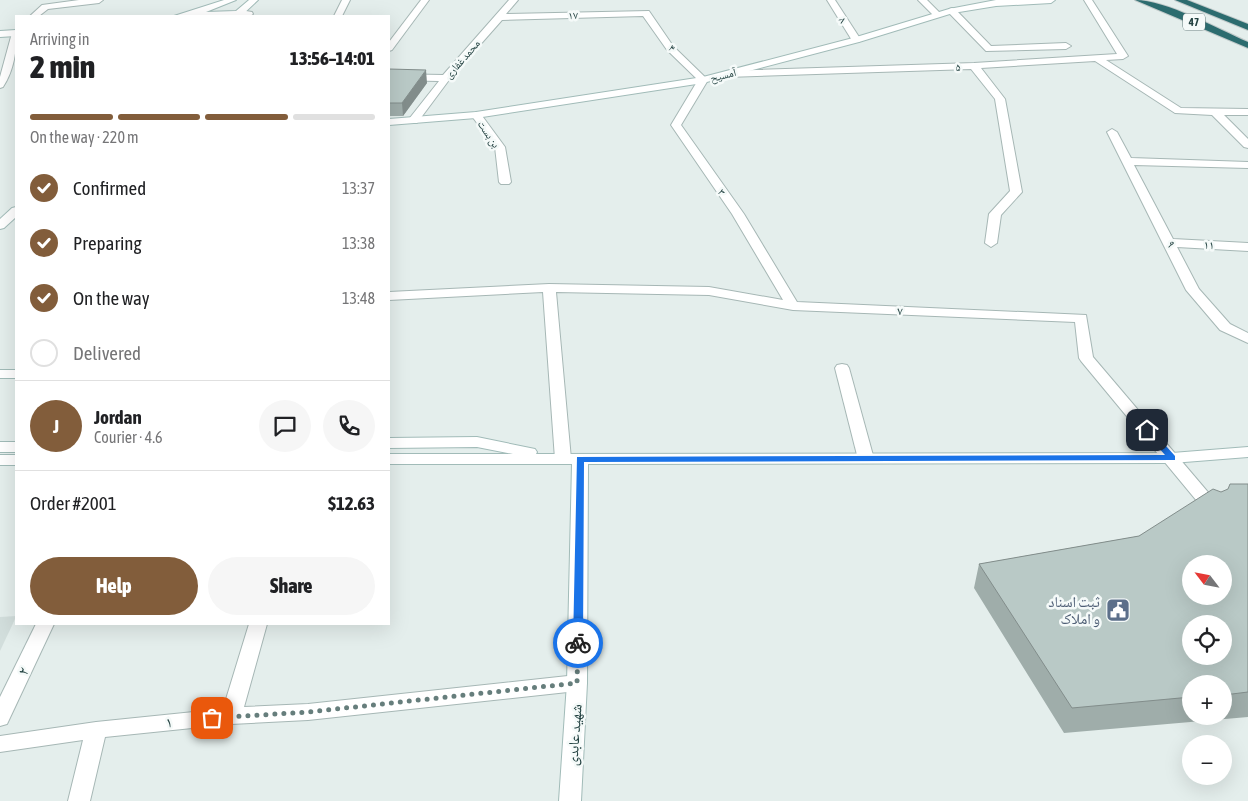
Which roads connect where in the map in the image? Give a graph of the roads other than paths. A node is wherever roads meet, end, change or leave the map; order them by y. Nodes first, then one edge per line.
1 (99, 0) edge
2 (232, 0) edge
3 (254, 0) edge
4 (346, 0) edge
5 (425, 0) edge
6 (514, 0) edge
7 (831, 0) edge
8 (922, 0) edge
9 (1051, 0) edge
10 (1088, 0) edge
11 (1138, 0) edge
12 (1179, 0) edge
13 (74, 2) edge
14 (952, 11) junction
15 (646, 13) joint
16 (241, 14) edge
17 (35, 15) edge
18 (184, 15) edge
19 (213, 15) edge
20 (338, 15) edge
21 (938, 15) junction
22 (500, 17) junction
23 (1248, 27) edge
24 (15, 32) edge
25 (0, 34) edge
26 (15, 36) edge
27 (856, 40) junction
28 (1248, 45) edge
29 (1066, 46) dead end
30 (390, 47) edge
31 (1097, 58) junction
32 (974, 66) junction
33 (727, 74) junction
34 (390, 77) edge
35 (446, 78) junction
36 (703, 80) junction
37 (3, 81) edge
38 (1214, 112) junction
39 (1248, 112) edge
40 (476, 115) junction
41 (413, 121) junction
42 (390, 122) edge
43 (1112, 132) dead end
44 (1248, 146) edge
45 (1126, 161) junction
46 (1248, 166) edge
47 (505, 182) dead end
48 (15, 212) edge
49 (0, 225) edge
50 (1170, 242) junction
51 (991, 243) dead end
52 (1248, 247) edge
53 (549, 288) junction
54 (390, 296) edge
55 (793, 306) junction
56 (1248, 339) edge
57 (842, 368) dead end
58 (0, 374) edge
59 (15, 374) edge
60 (390, 443) edge
61 (0, 447) edge
62 (15, 447) edge
63 (1248, 452) edge
64 (866, 458) junction
65 (1172, 458) junction
66 (390, 459) edge
67 (572, 459) junction
68 (0, 460) edge
69 (15, 460) edge
70 (1212, 508) edge
71 (45, 625) edge
72 (258, 625) edge
73 (577, 683) junction
74 (231, 716) junction
75 (0, 718) edge
76 (96, 730) junction
77 (0, 744) edge
78 (79, 801) edge
79 (570, 801) edge

1 - 13 street
2 - 18 street
3 - 16 street
4 - 20 street
5 - 30 street
6 - 22 street, محمد غفاری
7 - 27 street, ۸
8 - 21 street
9 - 14 street, آمسیح
10 - 31 street, ۵
11 - 28 highway, 47
12 - 23 highway, 47
13 - 17 street
14 - 21 street, آمسیح
14 - 29 street
15 - 22 street, ۱۷
15 - 36 street, ۴
16 - 19 street
21 - 27 street, آمسیح
22 - 35 street, محمد غفاری
24 - 25 street
26 - 37 street
27 - 33 street, آمسیح
31 - 32 street, ۵
31 - 38 street
32 - 33 street, ۵
32 - 51 street
33 - 36 street, آمسیح
34 - 35 street
35 - 41 street, محمد غفاری
36 - 40 street, آمسیح
36 - 55 street, ۳
38 - 39 street
38 - 44 street
40 - 41 street, آمسیح
40 - 47 street, بن بست
41 - 42 street, آمسیح
43 - 45 street, ۹
45 - 46 street
45 - 50 street, ۹
48 - 49 street
50 - 52 street, ۱۱
50 - 56 street, ۹
53 - 54 street, ۷
53 - 55 street, ۷
53 - 67 street
55 - 65 street, ۷
57 - 64 street
58 - 59 street
60 - 67 street
61 - 62 street
63 - 65 street
64 - 65 street
64 - 67 street
65 - 70 street
66 - 67 street
67 - 73 street, شهید عابدی
68 - 69 street
71 - 75 street, ۲
72 - 74 street
73 - 74 street, ۱
73 - 79 street, شهید عابدی
74 - 76 street, ۱
76 - 77 street, ۱
76 - 78 street

